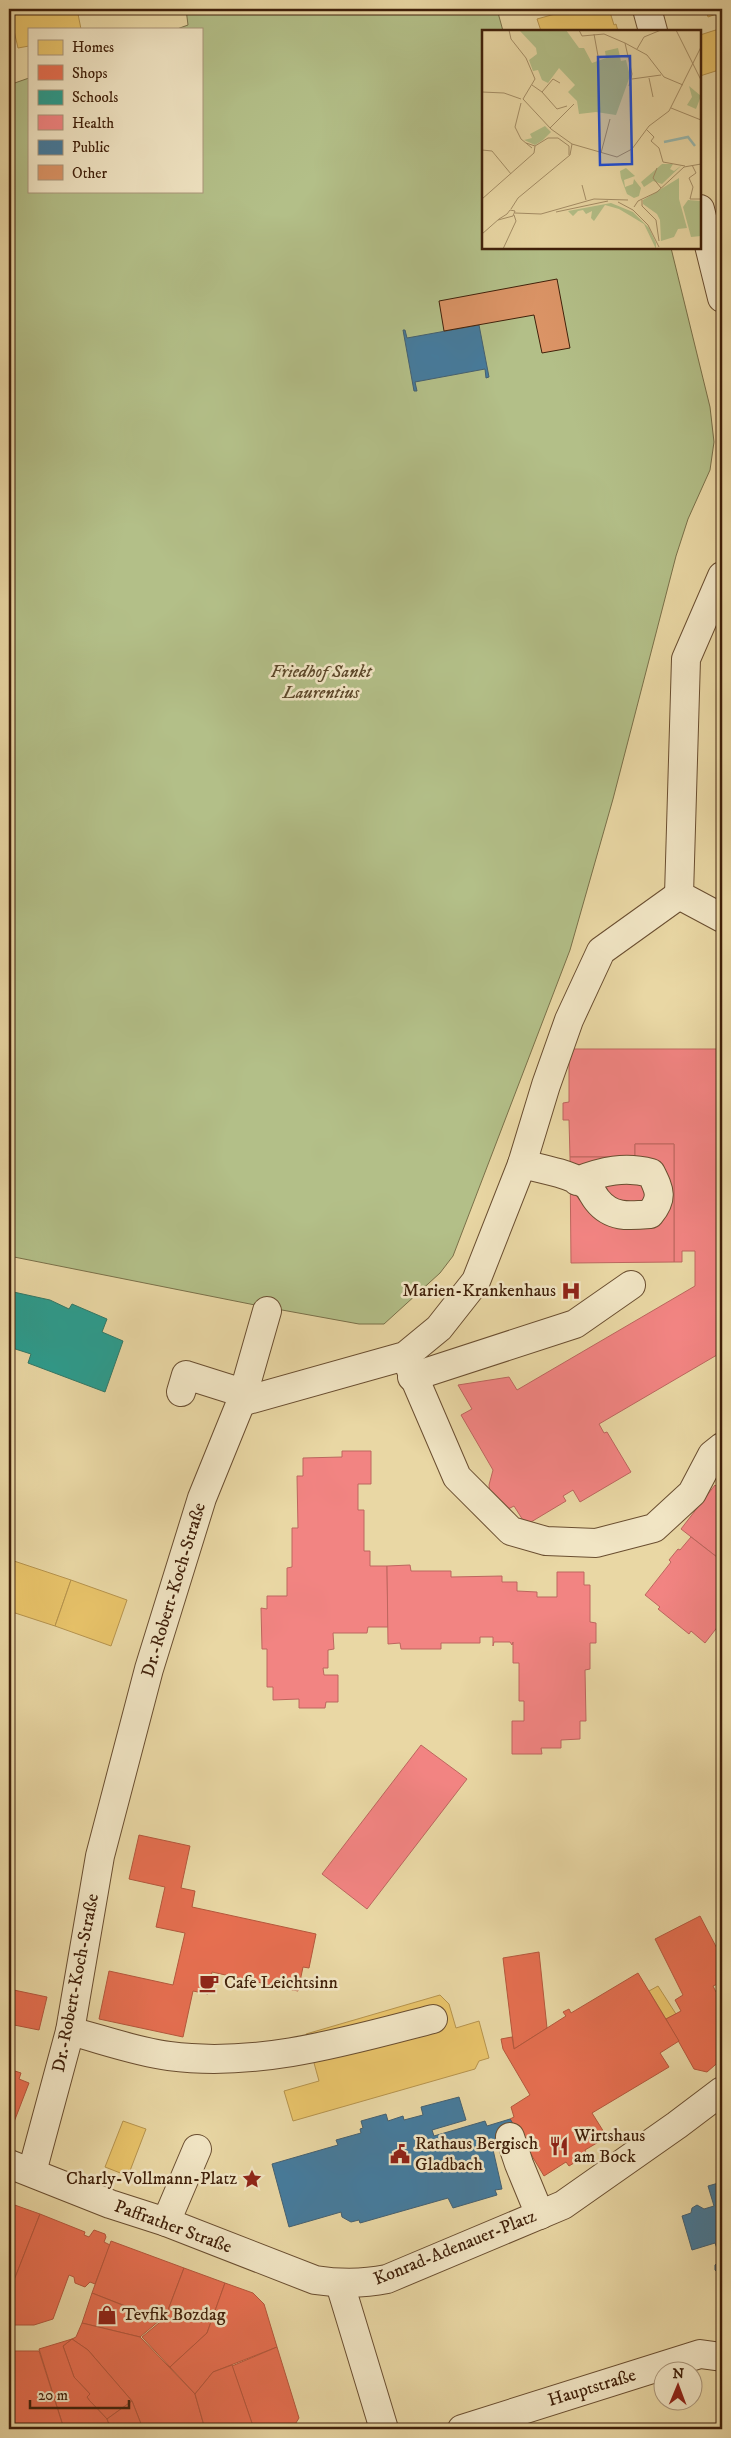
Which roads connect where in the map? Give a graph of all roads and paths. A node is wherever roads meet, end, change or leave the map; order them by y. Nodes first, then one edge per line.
1 (647, 9) edge
2 (653, 30) edge
3 (701, 213) edge
4 (722, 298) edge
5 (722, 576) edge
6 (679, 896) junction
7 (722, 918) edge
8 (522, 1164) junction
9 (577, 1181) dead end
10 (631, 1285) dead end
11 (267, 1311) dead end
12 (408, 1367) junction
13 (180, 1392) dead end
14 (242, 1398) junction
15 (722, 1448) edge
16 (433, 2019) dead end
17 (70, 2031) junction
18 (722, 2091) edge
19 (510, 2136) dead end
20 (197, 2149) dead end
21 (20, 2168) edge
22 (540, 2215) junction
23 (166, 2222) junction
24 (340, 2284) junction
25 (722, 2357) edge
26 (384, 2429) edge
27 (462, 2429) edge

1 - 2 street
3 - 4 street
5 - 6 street
6 - 7 street
6 - 8 street
8 - 9 street
8 - 12 street
10 - 12 street
11 - 14 street, Dr.-Robert-Koch-Straße
12 - 14 street
12 - 15 street
13 - 14 street
14 - 17 street, Dr.-Robert-Koch-Straße
16 - 17 street
17 - 21 street, Dr.-Robert-Koch-Straße
18 - 22 street, Konrad-Adenauer-Platz
19 - 22 street
20 - 23 street
21 - 23 street, Paffrather Straße
22 - 24 street, Konrad-Adenauer-Platz
23 - 24 street, Paffrather Straße
24 - 26 street
25 - 27 street, Hauptstraße

